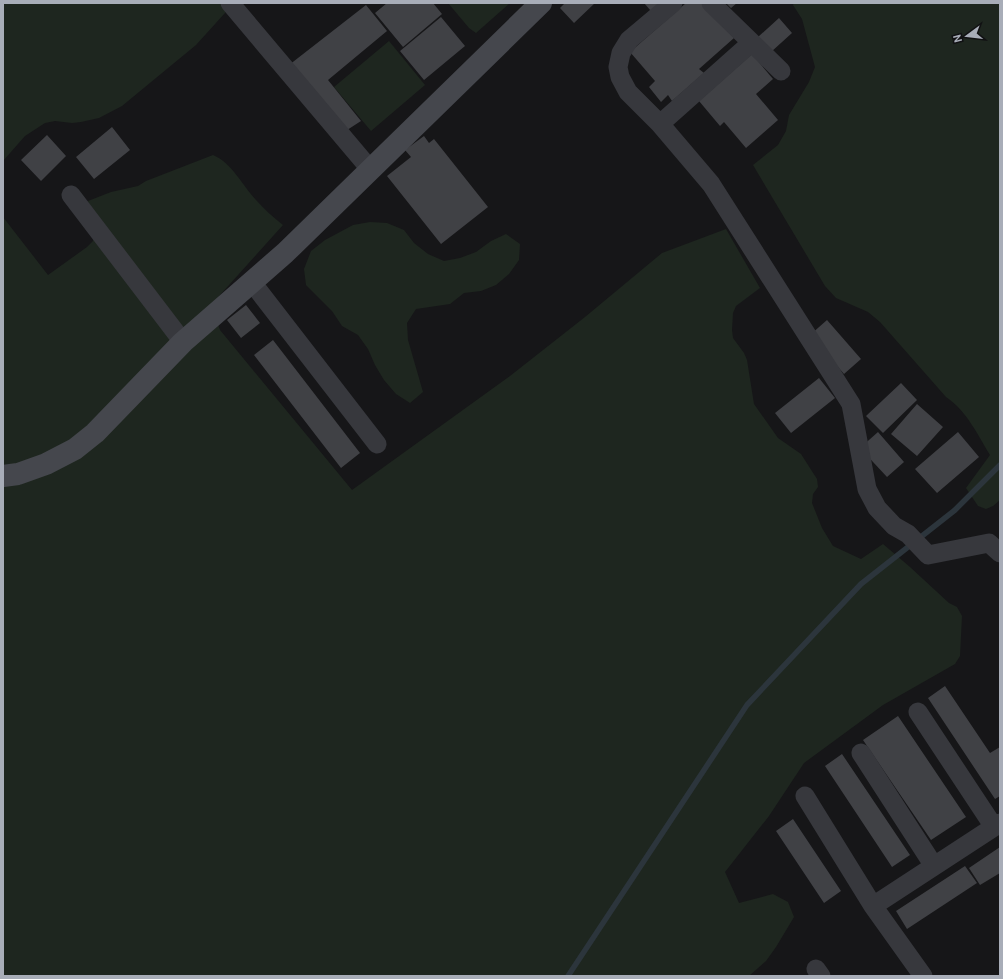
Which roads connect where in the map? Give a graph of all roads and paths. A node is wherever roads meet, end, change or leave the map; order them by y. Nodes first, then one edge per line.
1 (230, 3) edge
2 (540, 3) edge
3 (673, 3) edge
4 (711, 3) edge
5 (750, 43) junction
6 (782, 72) dead end
7 (660, 124) junction
8 (370, 169) junction
9 (71, 195) dead end
10 (251, 281) junction
11 (183, 342) junction
12 (377, 444) dead end
13 (3, 476) edge
14 (1000, 553) edge
15 (918, 712) dead end
16 (860, 753) dead end
17 (805, 796) dead end
18 (997, 825) edge
19 (934, 866) junction
20 (873, 906) junction
21 (923, 976) edge

1 - 8 street
2 - 8 street
3 - 7 street
4 - 5 street
5 - 6 street
5 - 7 street
7 - 14 street
8 - 10 street
9 - 11 street
10 - 11 street
10 - 12 street
11 - 13 street
15 - 18 street
16 - 19 street
17 - 20 street
18 - 19 street
19 - 20 street
20 - 21 street

